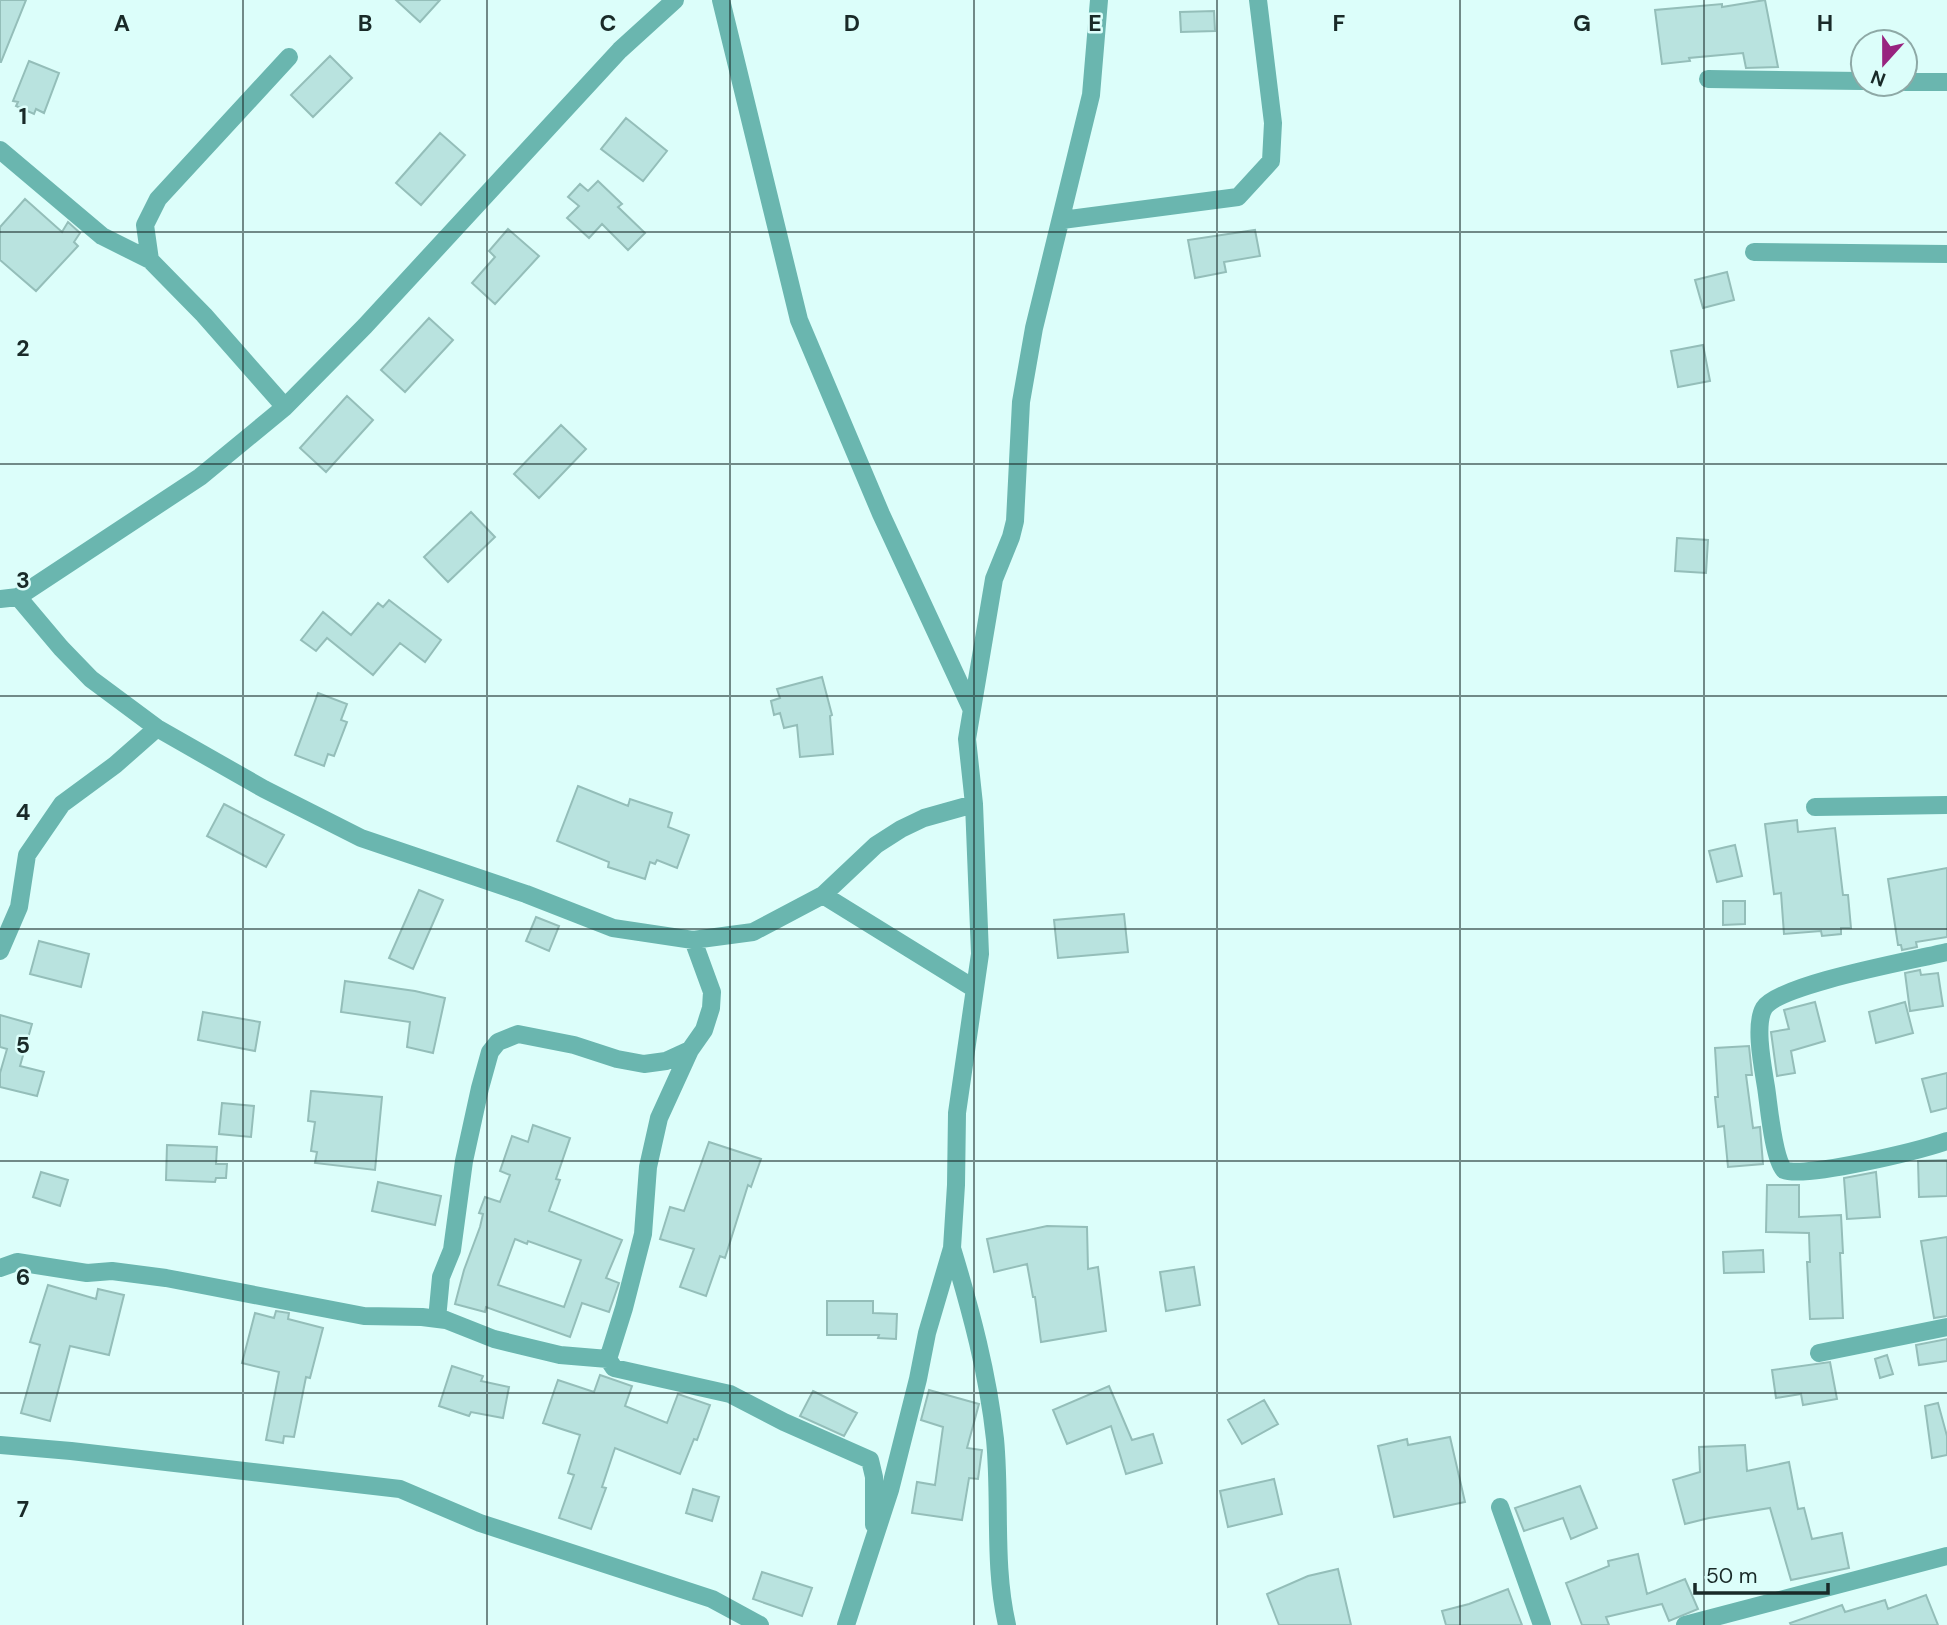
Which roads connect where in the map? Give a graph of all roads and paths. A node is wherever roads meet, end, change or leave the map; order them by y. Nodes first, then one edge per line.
1 (675, 0) edge
2 (721, 0) edge
3 (1099, 0) edge
4 (1258, 0) edge
5 (289, 57) dead end
6 (1708, 79) dead end
7 (1849, 81) edge
8 (1919, 82) edge
9 (1947, 82) edge
10 (0, 150) edge
11 (1062, 220) junction
12 (1754, 252) dead end
13 (1947, 254) edge
14 (150, 260) junction
15 (285, 407) junction
16 (9, 598) edge
17 (971, 708) junction
18 (157, 728) junction
19 (974, 804) junction
20 (1947, 805) edge
21 (1815, 807) dead end
22 (823, 895) junction
23 (693, 940) junction
24 (0, 951) edge
25 (1947, 952) edge
26 (975, 989) junction
27 (690, 1050) junction
28 (1947, 1142) edge
29 (952, 1248) junction
30 (0, 1268) edge
31 (437, 1319) junction
32 (1947, 1327) edge
33 (1819, 1353) dead end
34 (608, 1359) junction
35 (0, 1446) edge
36 (1500, 1507) dead end
37 (876, 1535) junction
38 (1947, 1556) edge
39 (760, 1625) edge
40 (846, 1625) edge
41 (1007, 1625) edge
42 (1542, 1625) edge
43 (1685, 1625) edge

1 - 15 street
2 - 17 street
3 - 11 street
4 - 11 street
5 - 14 street
6 - 7 street
8 - 9 street
10 - 14 street
11 - 17 street
12 - 13 street
14 - 15 street
15 - 16 street
16 - 18 street
17 - 19 street
18 - 23 street
18 - 24 street
19 - 22 street
19 - 26 street
20 - 21 street
22 - 23 street
22 - 26 street
23 - 27 street
25 - 28 street
26 - 29 street
27 - 31 street
27 - 34 street
29 - 37 street
29 - 41 street
30 - 31 street
31 - 34 street
32 - 33 street
34 - 37 street
35 - 39 street
36 - 42 street
37 - 40 street
38 - 43 street

